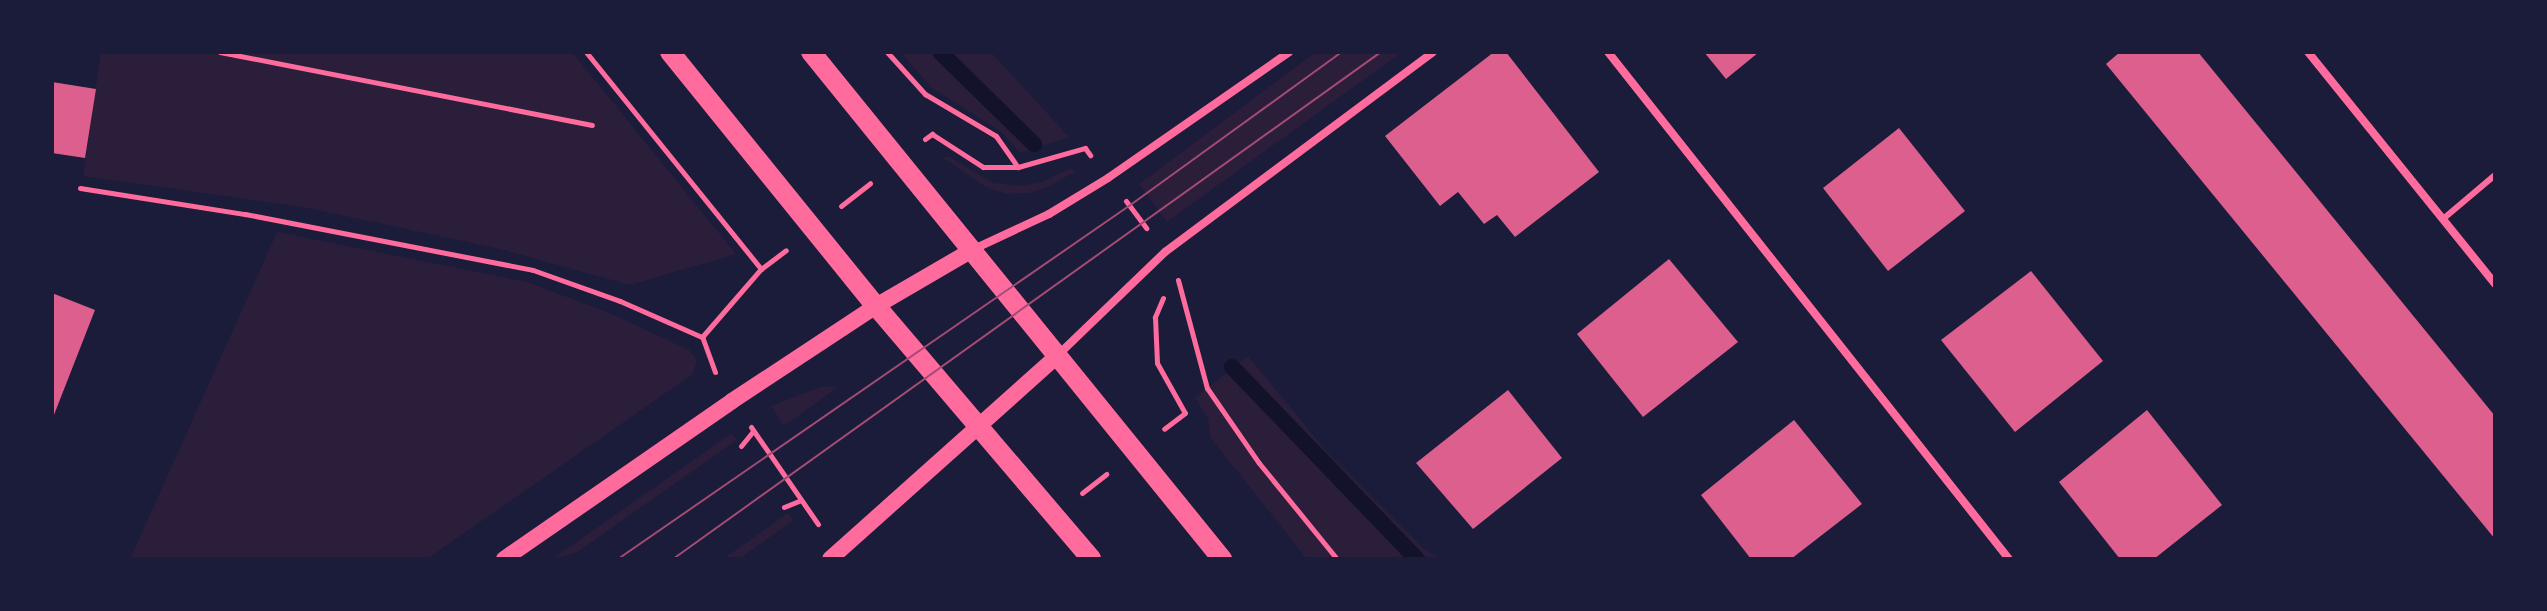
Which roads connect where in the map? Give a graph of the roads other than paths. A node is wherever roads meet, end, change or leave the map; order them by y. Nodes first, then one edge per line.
1 (670, 52) edge
2 (811, 52) edge
3 (1289, 52) edge
4 (1433, 52) edge
5 (1608, 52) edge
6 (2308, 52) edge
7 (2495, 175) edge
8 (2443, 219) junction
9 (974, 249) junction
10 (2495, 284) edge
11 (876, 306) junction
12 (1059, 354) junction
13 (978, 427) junction
14 (834, 556) edge
15 (504, 559) edge
16 (1091, 559) edge
17 (1222, 559) edge
18 (2009, 559) edge

1 - 11 main road
2 - 9 main road
3 - 9 street
4 - 12 street
5 - 18 street
6 - 8 street
7 - 8 lane
8 - 10 street
9 - 11 main road
9 - 12 main road
11 - 13 main road
11 - 15 main road
12 - 13 main road
12 - 17 main road
13 - 14 main road
13 - 16 main road

